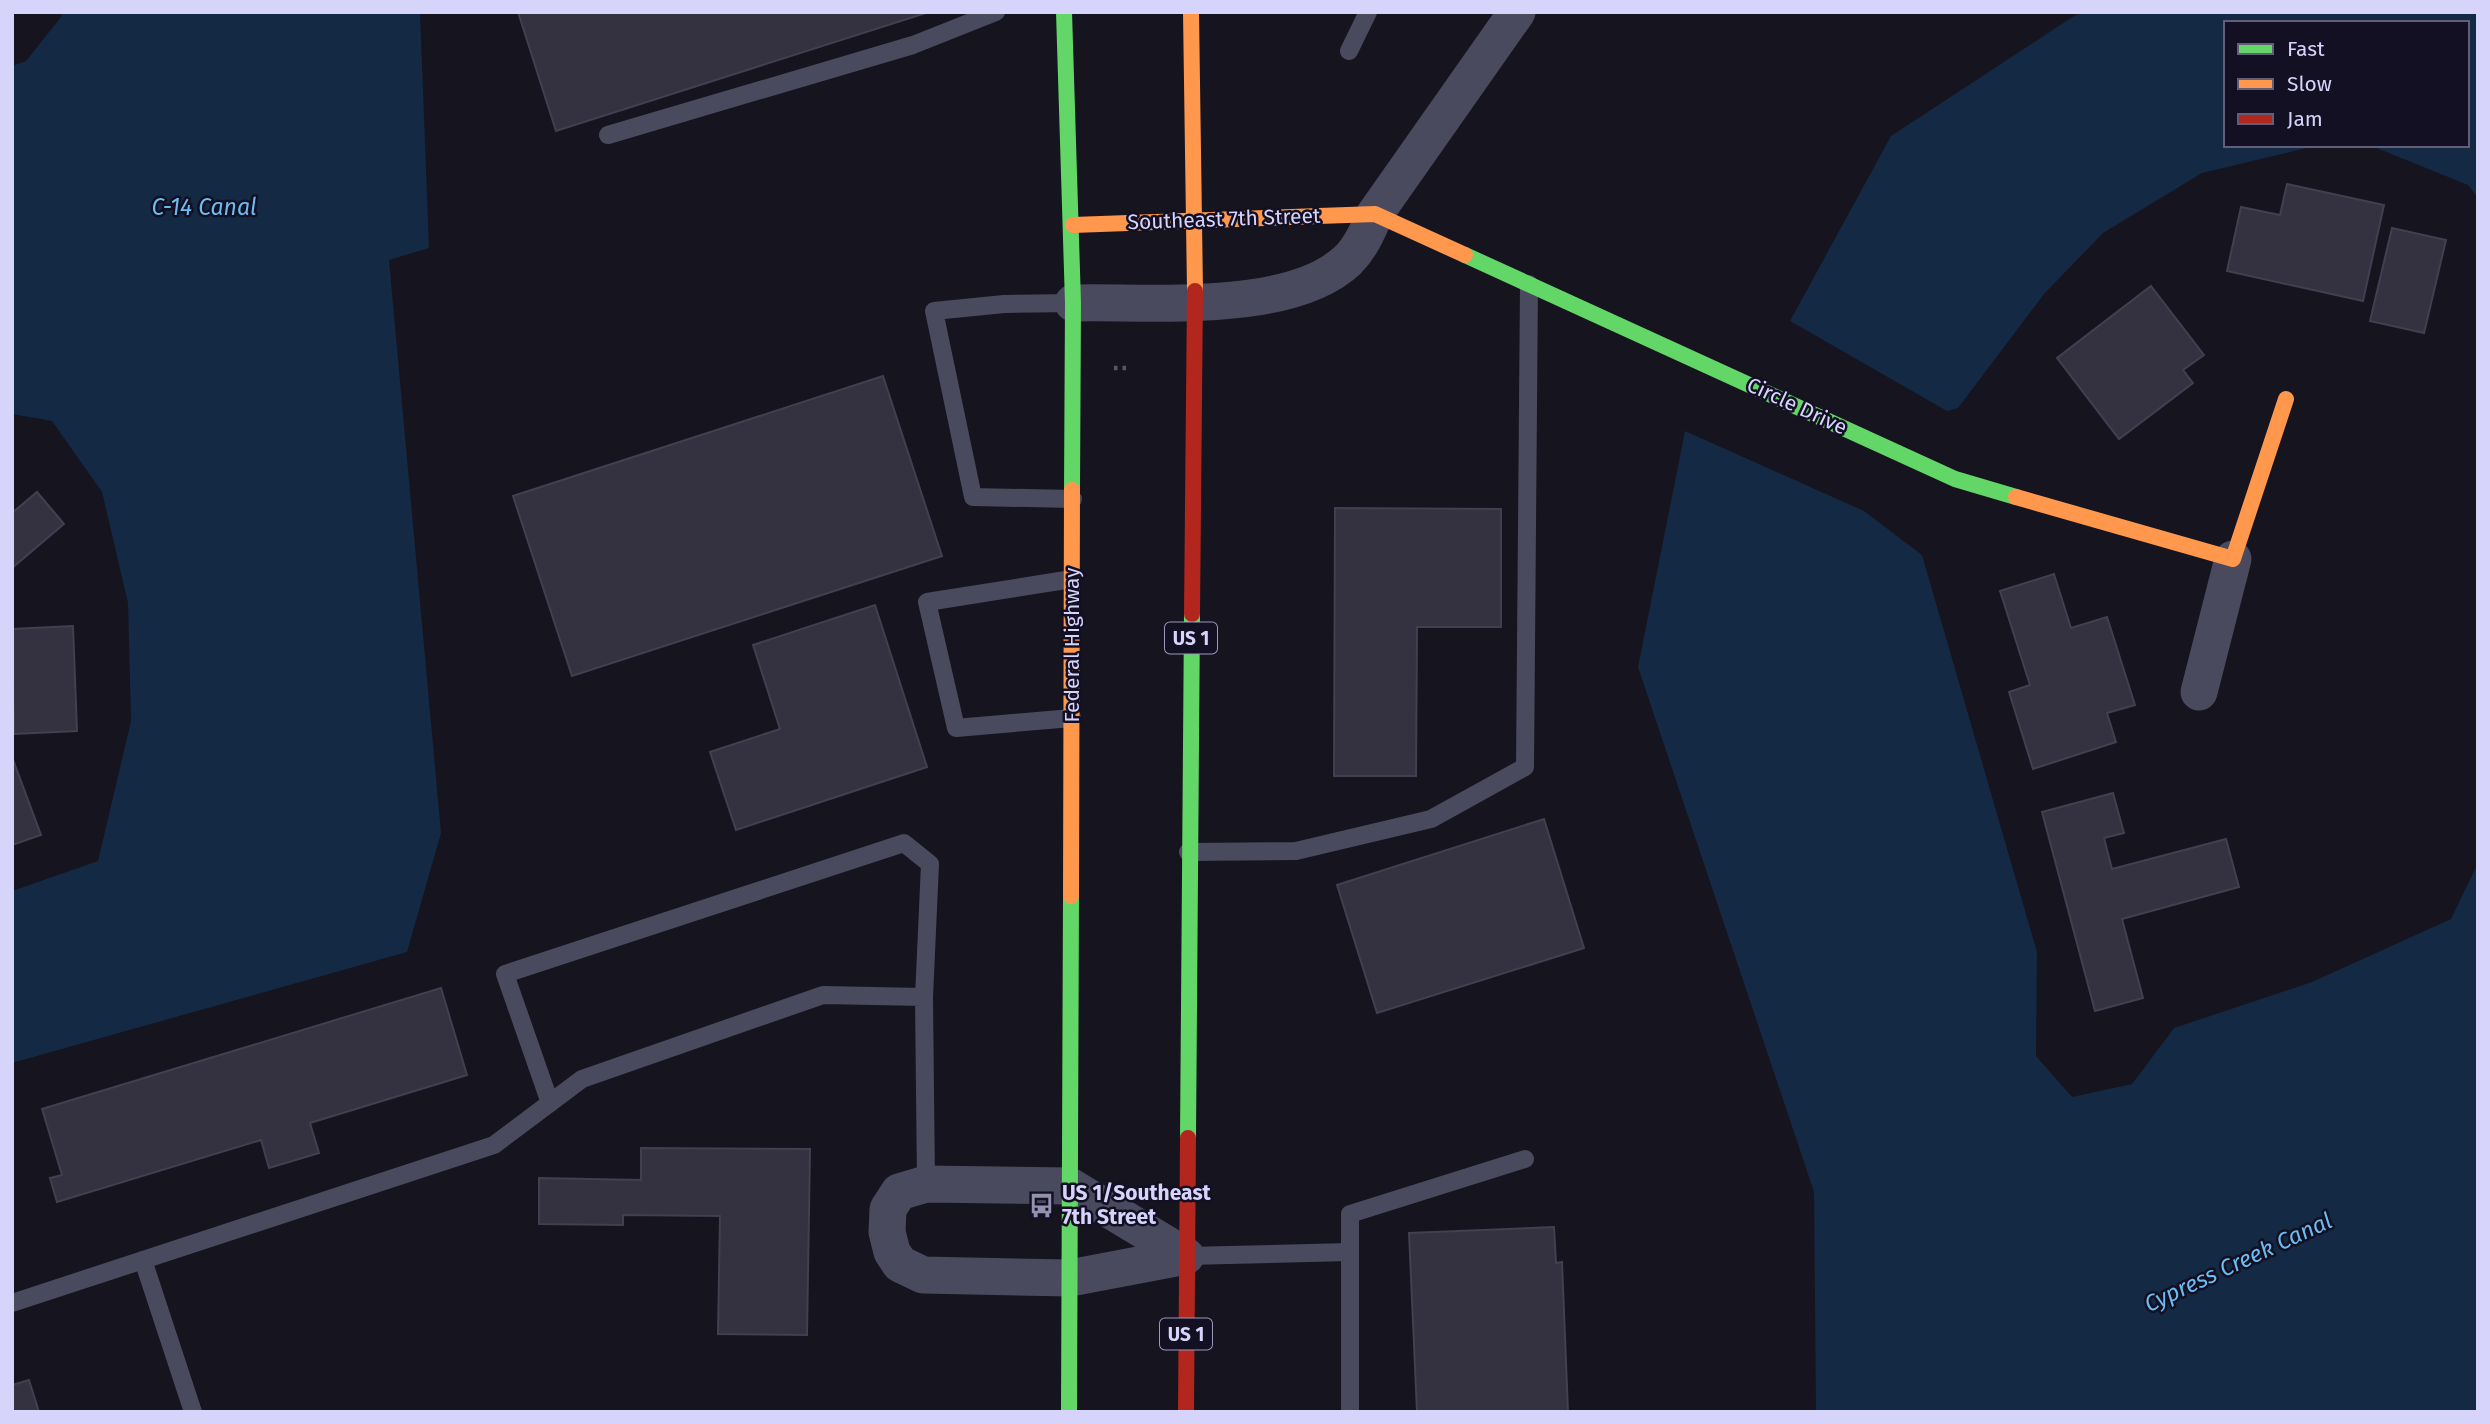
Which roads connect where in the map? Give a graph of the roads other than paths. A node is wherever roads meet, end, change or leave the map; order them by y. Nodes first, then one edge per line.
1 (996, 12) edge
2 (1064, 12) edge
3 (1191, 12) edge
4 (1368, 12) edge
5 (1517, 12) edge
6 (1349, 51) dead end
7 (608, 135) dead end
8 (1375, 214) junction
9 (1194, 219) junction
10 (1073, 225) junction
11 (1529, 284) junction
12 (1195, 301) junction
13 (1073, 303) junction
14 (2286, 399) dead end
15 (1073, 499) junction
16 (2233, 559) junction
17 (1072, 579) junction
18 (2199, 692) dead end
19 (1072, 718) junction
20 (1188, 852) junction
21 (924, 997) junction
22 (550, 1104) junction
23 (1525, 1159) dead end
24 (926, 1184) junction
25 (1070, 1186) junction
26 (1350, 1252) junction
27 (1186, 1256) junction
28 (143, 1261) junction
29 (1070, 1278) junction
30 (12, 1303) edge
31 (193, 1412) edge
32 (1069, 1412) edge
33 (1186, 1412) edge
34 (1350, 1412) edge

1 - 7 lane
2 - 10 main road, Federal Highway
3 - 9 main road, US 1
4 - 6 lane
5 - 8 street
8 - 9 main road, Southeast 7th Street
8 - 11 main road, Circle Drive
8 - 12 street
9 - 10 main road, Southeast 7th Street
9 - 12 main road, US 1
10 - 13 main road, Federal Highway
11 - 16 main road, Circle Drive
11 - 20 lane
12 - 13 street
12 - 20 main road, US 1
13 - 15 main road, Federal Highway
13 - 15 lane
14 - 16 main road
15 - 17 main road, Federal Highway
16 - 18 street
17 - 19 main road, Federal Highway
17 - 19 lane
19 - 25 main road, Federal Highway
20 - 27 main road, US 1
21 - 22 lane
21 - 22 lane
21 - 24 lane
22 - 28 lane
23 - 26 lane
24 - 25 street
24 - 29 street
25 - 27 street
25 - 29 main road, Federal Highway
26 - 27 lane
26 - 34 lane
27 - 29 street
27 - 33 main road, US 1
28 - 30 lane
28 - 31 lane
29 - 32 main road, Federal Highway

